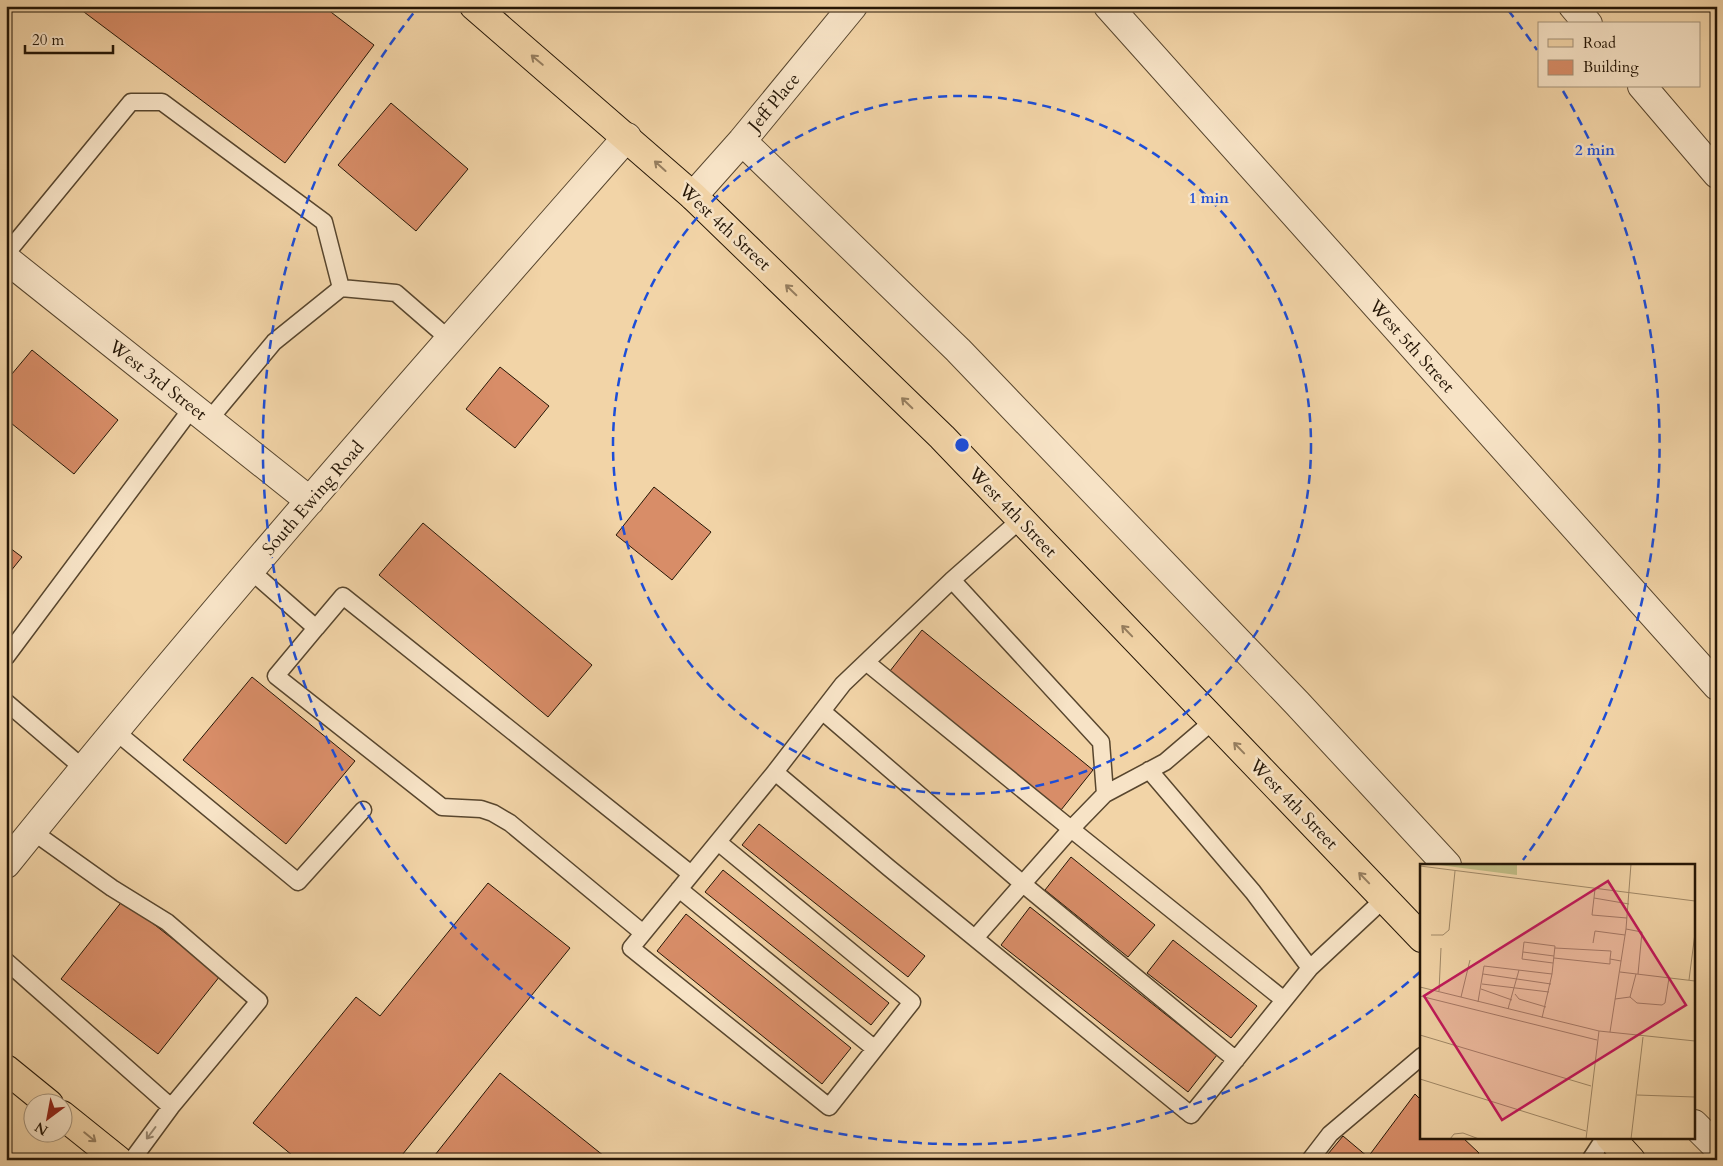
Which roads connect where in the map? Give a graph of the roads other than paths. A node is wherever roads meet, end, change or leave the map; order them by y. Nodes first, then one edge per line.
1 (474, 6) edge
2 (853, 6) edge
3 (1108, 6) edge
4 (1573, 6) edge
5 (1586, 22) edge
6 (1644, 88) edge
7 (627, 138) junction
8 (742, 141) junction
9 (1717, 174) edge
10 (693, 196) junction
11 (6, 254) edge
12 (6, 258) edge
13 (341, 288) junction
14 (450, 339) junction
15 (200, 414) junction
16 (310, 501) junction
17 (1020, 520) junction
18 (250, 571) junction
19 (952, 580) junction
20 (316, 628) junction
21 (6, 658) edge
22 (866, 662) junction
23 (1717, 686) edge
24 (6, 702) edge
25 (822, 711) junction
26 (1213, 721) junction
27 (115, 731) junction
28 (83, 768) junction
29 (1149, 770) junction
30 (775, 772) junction
31 (1106, 794) junction
32 (363, 810) dead end
33 (1071, 829) junction
34 (32, 831) junction
35 (718, 842) junction
36 (6, 864) edge
37 (1446, 864) edge
38 (691, 874) junction
39 (1023, 884) junction
40 (679, 889) junction
41 (1384, 899) junction
42 (643, 933) junction
43 (1420, 936) edge
44 (974, 938) junction
45 (6, 961) edge
46 (1310, 968) junction
47 (1284, 1000) junction
48 (875, 1049) junction
49 (1420, 1058) edge
50 (1236, 1060) junction
51 (6, 1069) edge
52 (37, 1094) edge
53 (171, 1107) junction
54 (72, 1123) edge
55 (1696, 1126) edge
56 (1604, 1138) edge
57 (1611, 1138) edge
58 (1717, 1147) edge
59 (118, 1160) edge
60 (132, 1160) edge
61 (1310, 1160) edge
62 (1590, 1160) edge
63 (1631, 1160) edge

7 -> 1 main road, West 4th Street
2 - 8 street, Jeff Place
3 - 23 street, West 5th Street
4 - 5 street
6 - 9 street
10 -> 7 main road, West 4th Street
7 - 14 street, South Ewing Road
8 - 10 street, Jeff Place
8 - 37 street
17 -> 10 main road, West 4th Street
11 - 13 lane
12 - 15 street, West 3rd Street
13 - 14 lane
13 - 15 lane
14 - 16 street, South Ewing Road
15 - 16 street, West 3rd Street
15 - 21 lane
16 - 18 street, South Ewing Road
17 - 19 lane
26 -> 17 main road, West 4th Street
18 - 20 lane
18 - 27 street, South Ewing Road
19 - 22 lane
19 - 31 lane
20 - 38 lane
20 - 42 lane
22 - 25 lane
22 - 33 lane
24 - 28 lane
25 - 30 lane
25 - 39 lane
26 - 29 lane
41 -> 26 main road, West 4th Street
27 - 28 street, South Ewing Road
27 - 32 lane
28 - 34 street, South Ewing Road
29 - 31 lane
29 - 46 lane
30 - 35 lane
30 - 44 lane
31 - 33 lane
33 - 39 lane
33 - 47 lane
34 - 36 street, South Ewing Road
34 - 53 lane
35 - 38 lane
35 - 48 lane
38 - 40 lane
39 - 44 lane
39 - 50 lane
40 - 42 lane
40 - 48 lane
41 - 43 main road, West 4th Street
41 - 46 lane
42 - 48 lane
44 - 50 lane
45 - 53 lane
46 - 47 lane
47 - 50 lane
49 - 61 lane
51 - 52 main road
53 -> 60 lane
54 -> 59 main road
55 - 58 street
56 - 62 lane
57 - 63 main road

